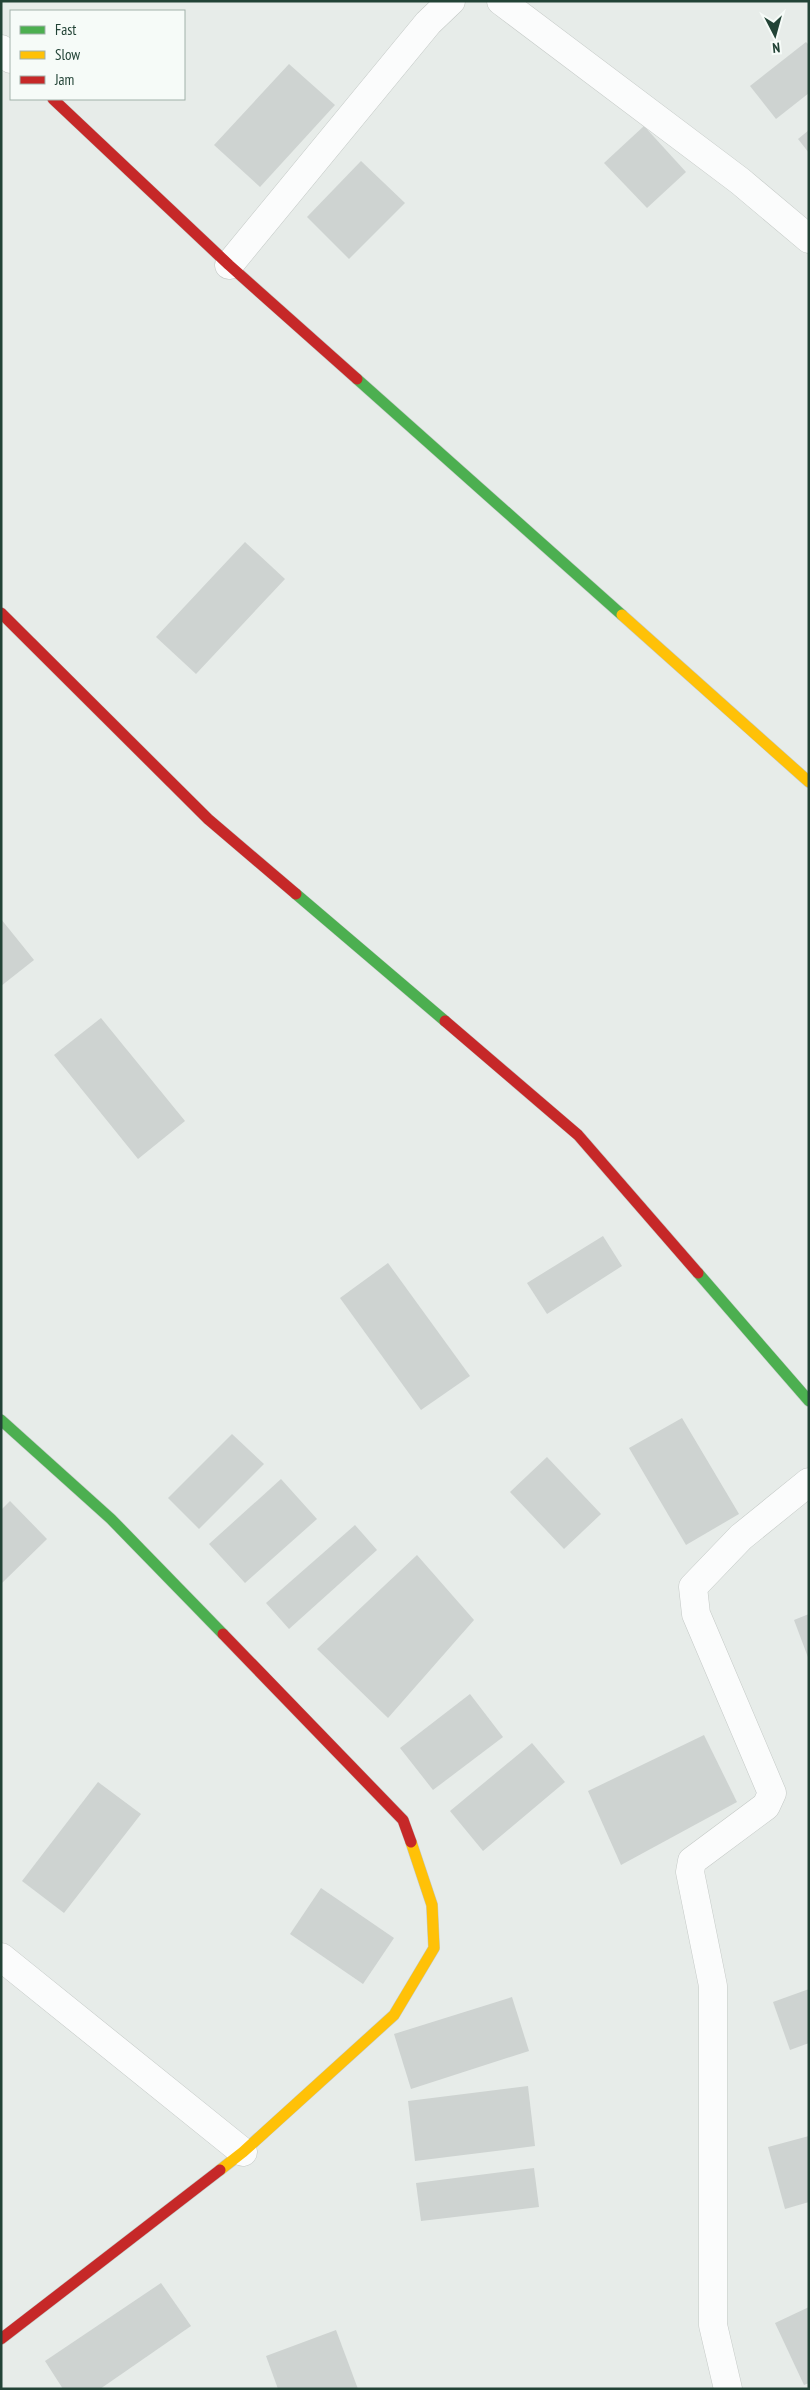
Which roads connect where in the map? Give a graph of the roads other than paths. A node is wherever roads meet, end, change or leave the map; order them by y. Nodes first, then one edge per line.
1 (451, 1) edge
2 (501, 1) edge
3 (55, 100) edge
4 (809, 239) edge
5 (229, 265) junction
6 (1, 613) edge
7 (809, 782) edge
8 (809, 1401) edge
9 (1, 1420) edge
10 (809, 1482) edge
11 (1, 1958) edge
12 (243, 2152) junction
13 (1, 2339) edge
14 (728, 2389) edge

1 - 5 street
2 - 4 street
3 - 5 street
5 - 7 street
6 - 8 street
9 - 12 street
10 - 14 street
11 - 12 street
12 - 13 street

